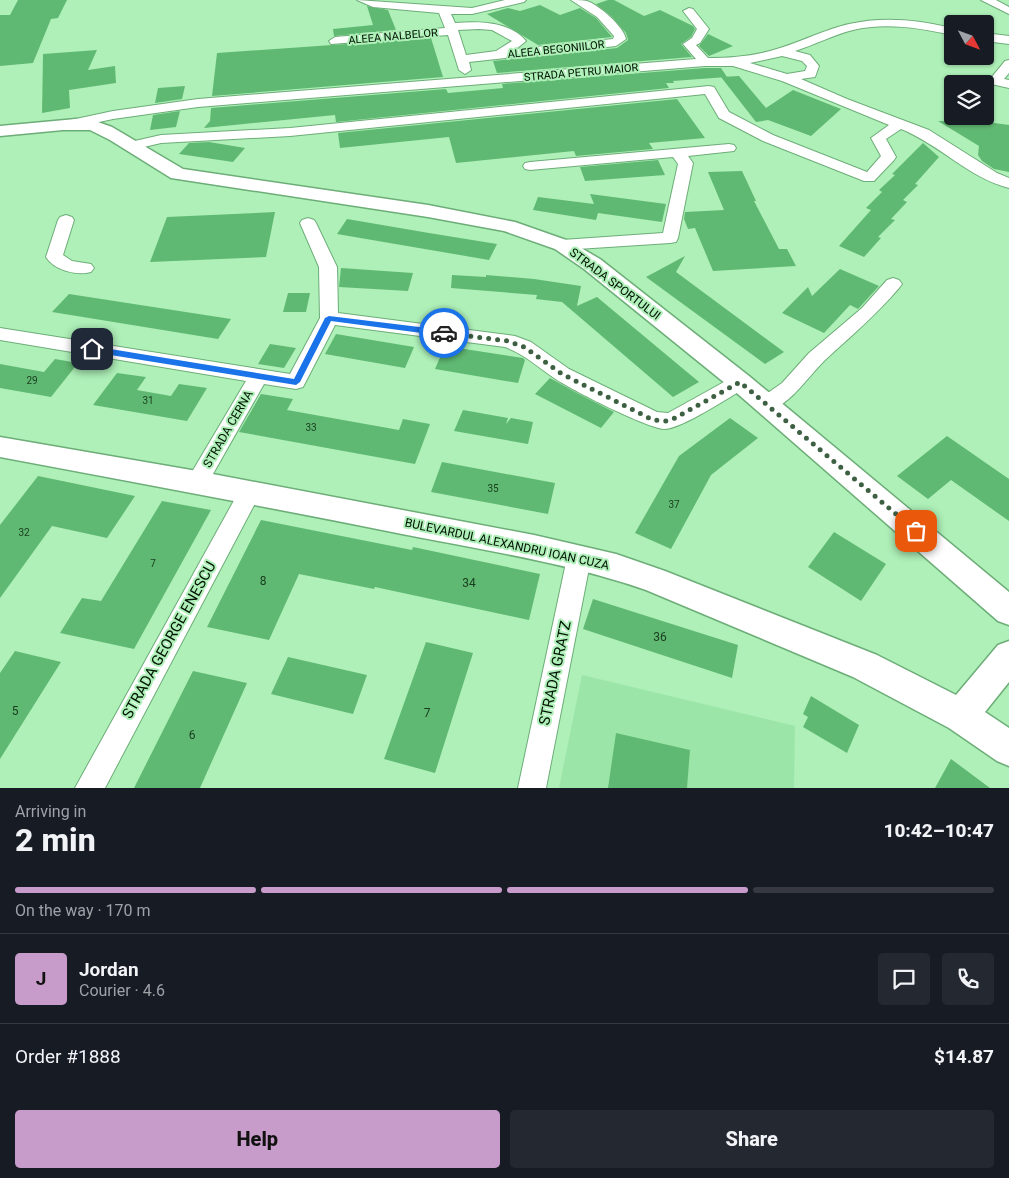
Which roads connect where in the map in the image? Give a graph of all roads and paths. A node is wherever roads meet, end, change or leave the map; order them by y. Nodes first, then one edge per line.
1 (363, 0) edge
2 (520, 0) edge
3 (577, 0) edge
4 (988, 0) edge
5 (443, 10) junction
6 (689, 11) dead end
7 (1009, 11) edge
8 (452, 29) junction
9 (944, 29) edge
10 (994, 38) edge
11 (1009, 40) edge
12 (335, 41) dead end
13 (782, 52) junction
14 (498, 55) junction
15 (461, 59) junction
16 (705, 62) junction
17 (734, 62) junction
18 (1009, 64) edge
19 (787, 78) junction
20 (468, 81) junction
21 (1009, 84) edge
22 (128, 111) junction
23 (900, 124) junction
24 (62, 126) junction
25 (0, 131) edge
26 (105, 131) junction
27 (131, 146) junction
28 (728, 148) dead end
29 (676, 152) junction
30 (530, 166) dead end
31 (1009, 183) edge
32 (66, 220) dead end
33 (308, 223) dead end
34 (562, 245) junction
35 (85, 268) dead end
36 (893, 284) dead end
37 (329, 318) junction
38 (0, 334) edge
39 (259, 376) junction
40 (740, 382) junction
41 (766, 404) junction
42 (0, 447) edge
43 (197, 482) junction
44 (250, 492) junction
45 (579, 558) junction
46 (1009, 611) edge
47 (1009, 656) edge
48 (961, 716) junction
49 (1009, 749) edge
50 (88, 788) edge
51 (532, 788) edge

1 - 5 street, ALEEA NALBELOR
2 - 5 street, ALEEA NALBELOR
3 - 14 street, ALEEA BEGONIILOR
4 - 7 street
5 - 8 street
6 - 16 street
8 - 12 street, ALEEA NALBELOR
8 - 14 street, ALEEA NALBELOR
8 - 15 street
9 - 13 street
10 - 11 street
13 - 17 street
13 - 19 street
14 - 15 street, ALEEA BEGONIILOR
15 - 20 street
16 - 17 street, STRADA PETRU MAIOR
16 - 20 street, STRADA PETRU MAIOR
17 - 19 street, STRADA PETRU MAIOR
18 - 21 street
19 - 23 street, STRADA PETRU MAIOR
20 - 22 street, STRADA PETRU MAIOR
22 - 24 street, STRADA PETRU MAIOR
22 - 26 street
23 - 27 street
23 - 31 street, STRADA PETRU MAIOR
24 - 25 main road, STRADA PETRU MAIOR
24 - 26 main road, STRADA PETRU MAIOR
26 - 27 main road, STRADA SPORTULUI
27 - 34 main road, STRADA SPORTULUI
28 - 29 street
29 - 30 street
29 - 34 street
32 - 35 street
33 - 37 street
34 - 40 main road, STRADA SPORTULUI
36 - 41 street
37 - 39 street, STRADA CERNA
37 - 40 street
38 - 39 street, STRADA CERNA
39 - 43 street, STRADA CERNA
40 - 41 main road, STRADA SPORTULUI
41 - 46 main road, STRADA SPORTULUI
42 - 43 main road, BULEVARDUL ALEXANDRU IOAN CUZA
43 - 44 main road, BULEVARDUL ALEXANDRU IOAN CUZA
44 - 45 main road, BULEVARDUL ALEXANDRU IOAN CUZA
44 - 50 street, STRADA GEORGE ENESCU
45 - 48 main road, BULEVARDUL ALEXANDRU IOAN CUZA
45 - 51 street, STRADA GRATZ
47 - 48 main road
48 - 49 main road, BULEVARDUL ALEXANDRU IOAN CUZA

